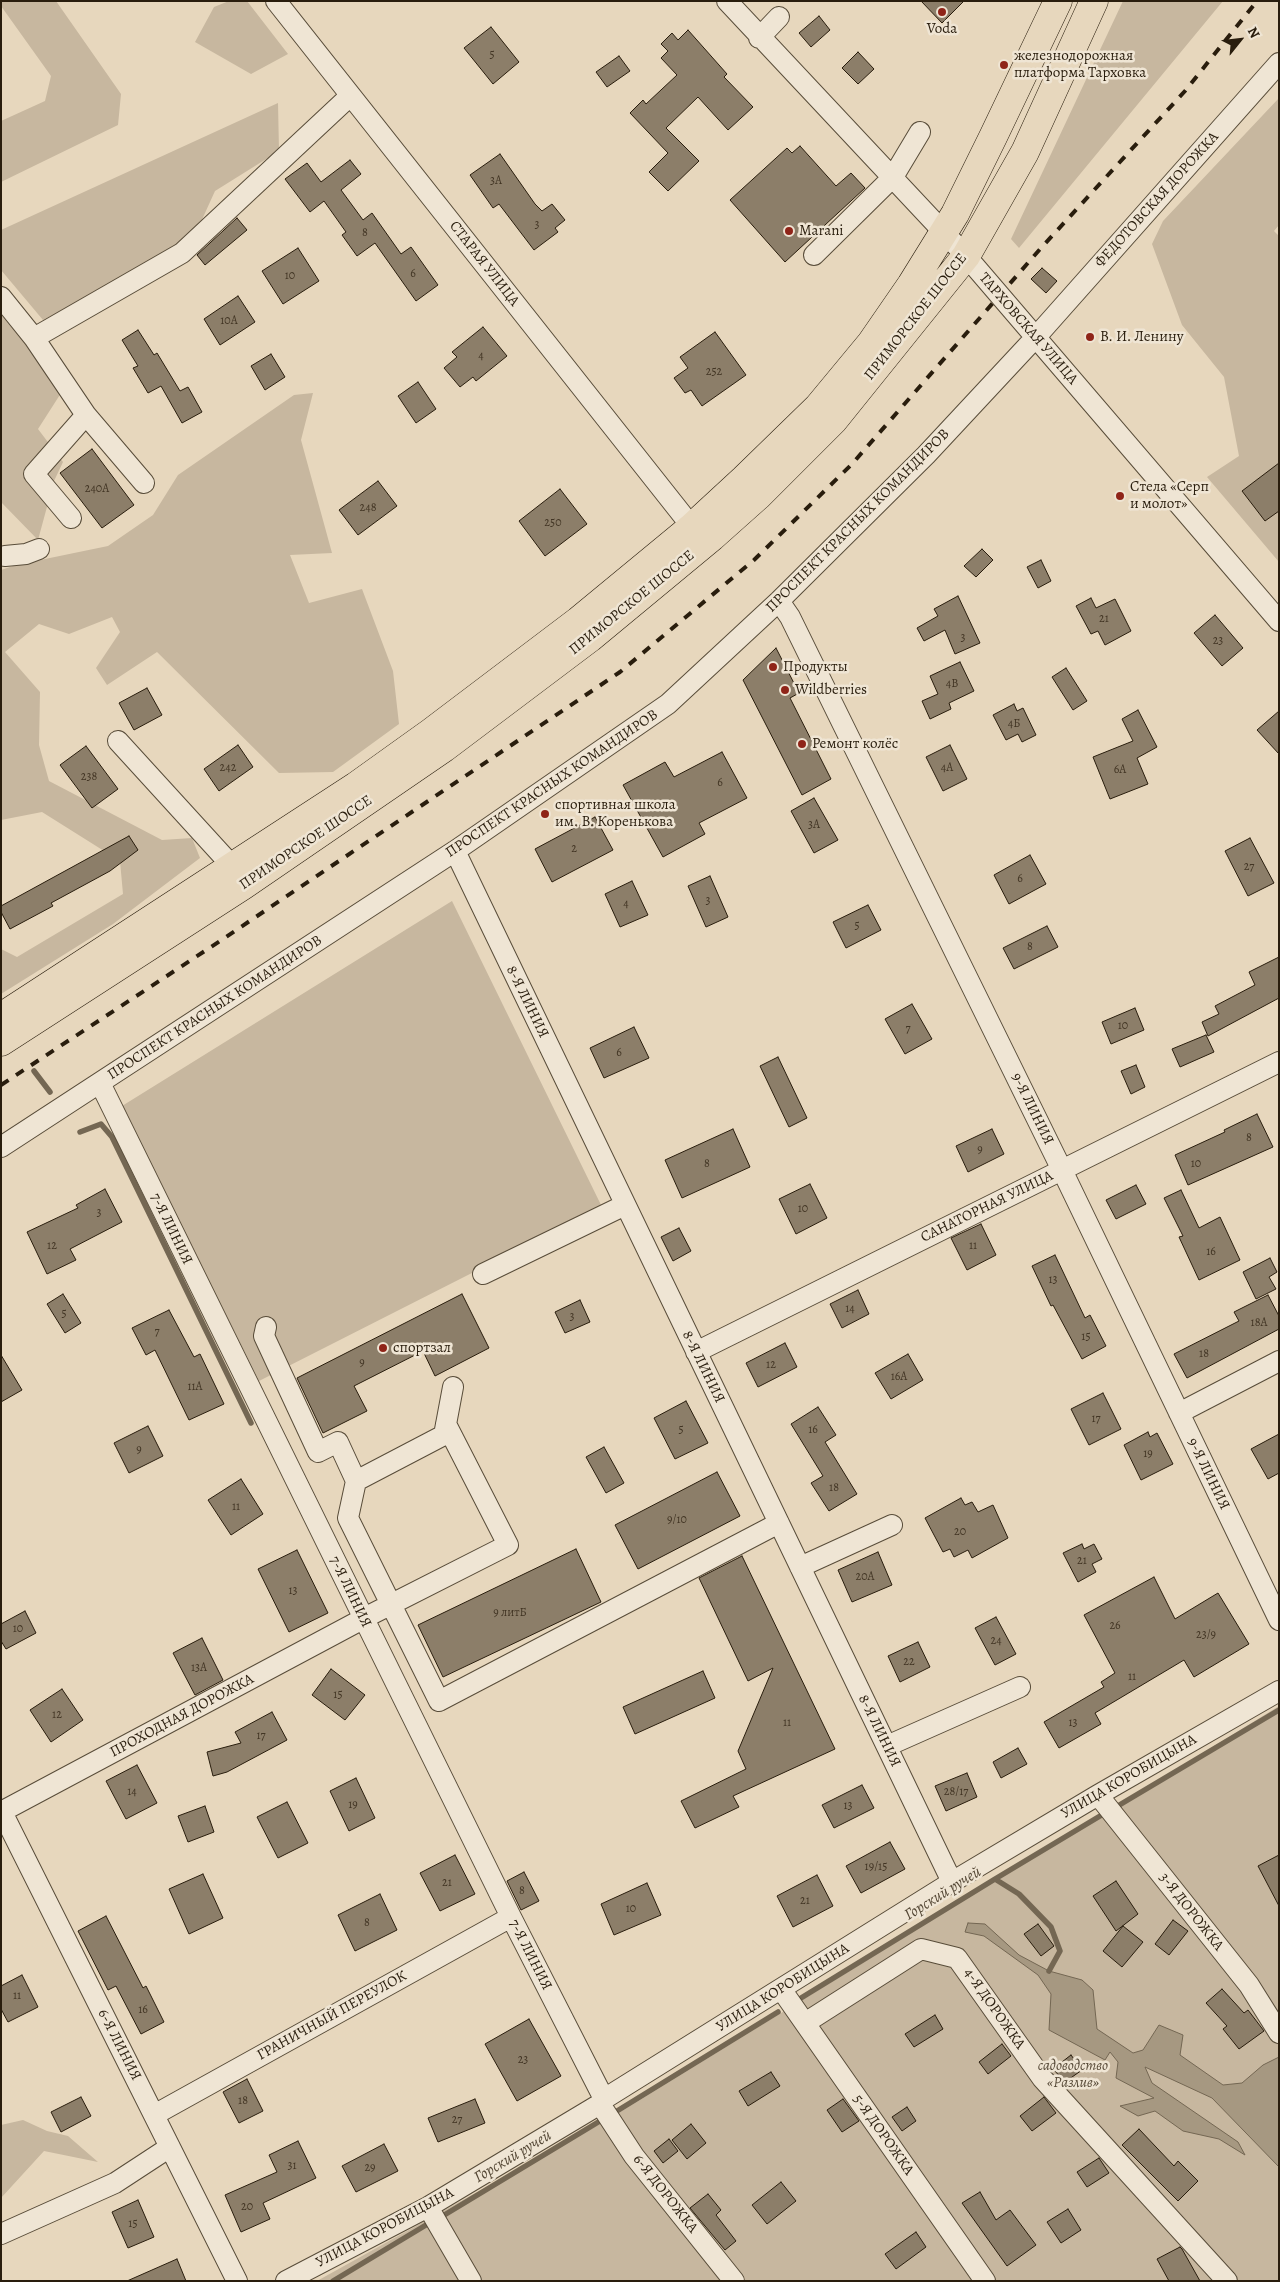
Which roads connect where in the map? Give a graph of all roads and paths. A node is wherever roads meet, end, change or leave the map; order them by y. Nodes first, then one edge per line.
1 (276, 1) edge
2 (727, 1) edge
3 (1058, 1) edge
4 (1094, 1) edge
5 (779, 17) dead end
6 (759, 38) junction
7 (1279, 63) edge
8 (350, 96) junction
9 (920, 132) dead end
10 (892, 177) junction
11 (944, 232) junction
12 (814, 255) dead end
13 (966, 256) junction
14 (1, 297) edge
15 (34, 338) junction
16 (1035, 338) junction
17 (86, 415) junction
18 (144, 483) dead end
19 (70, 518) dead end
20 (692, 527) junction
21 (40, 549) dead end
22 (5, 556) dead end
23 (779, 601) junction
24 (1279, 621) edge
25 (118, 741) dead end
26 (454, 851) junction
27 (233, 867) junction
28 (1, 1017) edge
29 (1, 1042) edge
30 (1279, 1062) edge
31 (100, 1083) junction
32 (1, 1147) edge
33 (1062, 1170) junction
34 (625, 1205) junction
35 (484, 1274) dead end
36 (266, 1327) dead end
37 (696, 1352) junction
38 (1279, 1361) edge
39 (454, 1387) dead end
40 (1179, 1413) junction
41 (446, 1424) junction
42 (356, 1481) junction
43 (779, 1524) junction
44 (892, 1525) dead end
45 (800, 1567) junction
46 (391, 1605) junction
47 (363, 1619) junction
48 (1279, 1620) edge
49 (1020, 1687) dead end
50 (1279, 1691) edge
51 (887, 1746) junction
52 (1098, 1795) junction
53 (2, 1811) edge
54 (952, 1882) junction
55 (511, 1917) junction
56 (781, 1989) junction
57 (806, 2023) junction
58 (1279, 2033) edge
59 (602, 2101) junction
60 (154, 2115) junction
61 (170, 2147) junction
62 (428, 2207) junction
63 (1, 2234) edge
64 (237, 2281) edge
65 (286, 2281) edge
66 (471, 2281) edge
67 (734, 2281) edge
68 (985, 2281) edge
69 (1227, 2281) edge

1 - 8 street, СТАРАЯ УЛИЦА
2 - 6 street, ТАРХОВСКАЯ УЛИЦА
3 - 11 highway, ПРИМОРСКОЕ ШОССЕ
4 - 13 highway, ПРИМОРСКОЕ ШОССЕ
5 - 6 street
6 - 10 street, ТАРХОВСКАЯ УЛИЦА
7 - 16 street, ФЕДОТОВСКАЯ ДОРОЖКА
8 - 15 street
8 - 20 street, СТАРАЯ УЛИЦА
9 - 10 street
10 - 11 street, ТАРХОВСКАЯ УЛИЦА
10 - 12 street
11 - 13 street, ТАРХОВСКАЯ УЛИЦА
11 - 20 highway, ПРИМОРСКОЕ ШОССЕ
13 - 16 street, ТАРХОВСКАЯ УЛИЦА
13 - 29 highway, ПРИМОРСКОЕ ШОССЕ
14 - 15 street
15 - 17 street
16 - 23 street, ПРОСПЕКТ КРАСНЫХ КОМАНДИРОВ
16 - 24 street, ТАРХОВСКАЯ УЛИЦА
17 - 18 street
17 - 19 street
20 - 27 highway, ПРИМОРСКОЕ ШОССЕ
21 - 22 street
23 - 26 street, ПРОСПЕКТ КРАСНЫХ КОМАНДИРОВ
23 - 33 street, 9-Я ЛИНИЯ
25 - 27 street
26 - 31 street, ПРОСПЕКТ КРАСНЫХ КОМАНДИРОВ
26 - 34 street, 8-Я ЛИНИЯ
27 - 28 highway, ПРИМОРСКОЕ ШОССЕ
30 - 33 street, САНАТОРНАЯ УЛИЦА
31 - 32 street, ПРОСПЕКТ КРАСНЫХ КОМАНДИРОВ
31 - 47 street, 7-Я ЛИНИЯ
33 - 37 street, САНАТОРНАЯ УЛИЦА
33 - 40 street, 9-Я ЛИНИЯ
34 - 35 street
34 - 37 street, 8-Я ЛИНИЯ
36 - 42 street
37 - 43 street, 8-Я ЛИНИЯ
38 - 40 street
39 - 41 street
40 - 48 street, 9-Я ЛИНИЯ
41 - 42 street
41 - 46 street, ПРОХОДНАЯ ДОРОЖКА
42 - 46 street
43 - 45 street, 8-Я ЛИНИЯ
43 - 46 street
44 - 45 street
45 - 51 street, 8-Я ЛИНИЯ
46 - 47 street, ПРОХОДНАЯ ДОРОЖКА
47 - 53 street, ПРОХОДНАЯ ДОРОЖКА
47 - 55 street, 7-Я ЛИНИЯ
49 - 51 street
50 - 52 street, УЛИЦА КОРОБИЦЫНА
51 - 54 street, 8-Я ЛИНИЯ
52 - 54 street, УЛИЦА КОРОБИЦЫНА
52 - 58 street, 3-Я ДОРОЖКА
53 - 60 street, 6-Я ЛИНИЯ
54 - 56 street, УЛИЦА КОРОБИЦЫНА
55 - 59 street, 7-Я ЛИНИЯ
55 - 60 street, ГРАНИЧНЫЙ ПЕРЕУЛОК
56 - 57 street, 5-Я ДОРОЖКА
56 - 59 street, УЛИЦА КОРОБИЦЫНА
57 - 68 street, 5-Я ДОРОЖКА
57 - 69 street, 4-Я ДОРОЖКА
59 - 62 street, УЛИЦА КОРОБИЦЫНА
59 - 67 street, 6-Я ДОРОЖКА
60 - 61 street, 6-Я ЛИНИЯ
61 - 63 street
61 - 64 street, 6-Я ЛИНИЯ
62 - 65 street, УЛИЦА КОРОБИЦЫНА
62 - 66 street

